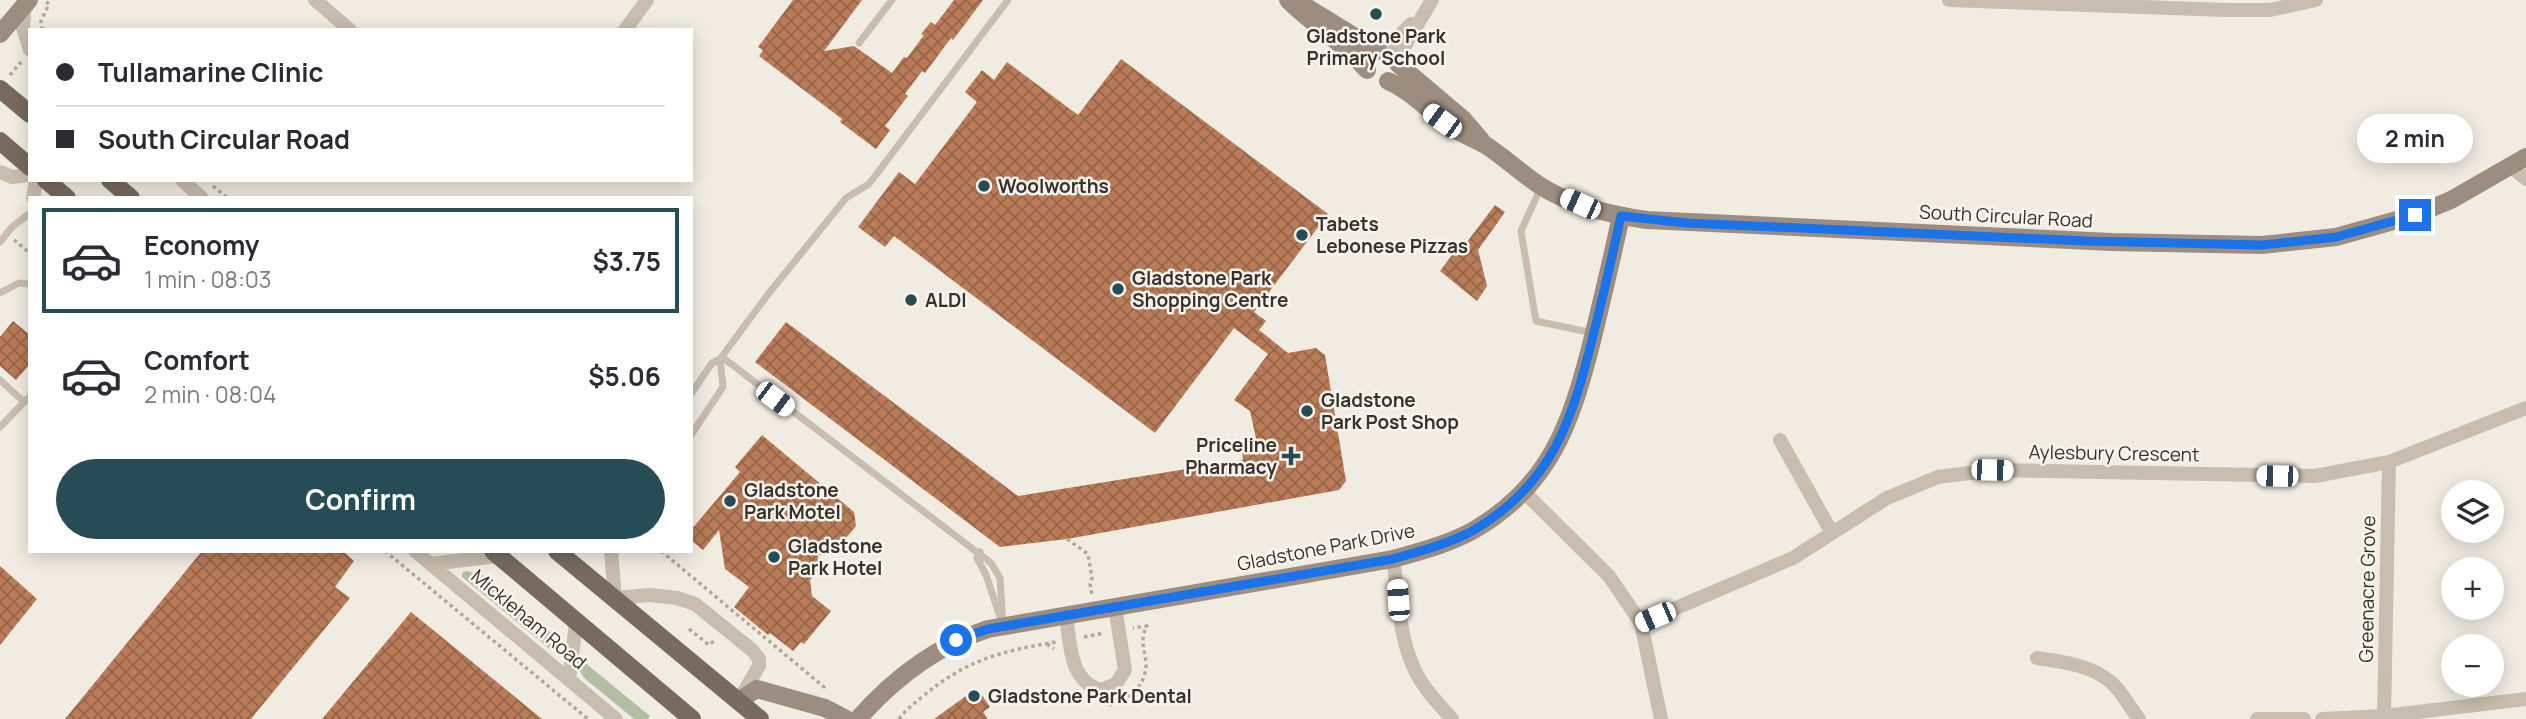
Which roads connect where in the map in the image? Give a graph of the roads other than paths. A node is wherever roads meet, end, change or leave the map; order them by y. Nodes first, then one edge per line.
1 (314, 0) edge
2 (646, 0) edge
3 (892, 0) edge
4 (1008, 0) edge
5 (1291, 0) edge
6 (1949, 0) edge
7 (2316, 0) edge
8 (27, 2) edge
9 (1428, 5) edge
10 (348, 28) edge
11 (626, 28) edge
12 (0, 34) edge
13 (859, 43) dead end
14 (28, 44) edge
15 (1389, 56) junction
16 (1367, 70) junction
17 (1388, 81) junction
18 (4, 83) edge
19 (22, 102) edge
20 (0, 141) edge
21 (1486, 146) junction
22 (28, 165) edge
23 (2521, 168) edge
24 (0, 172) edge
25 (28, 175) edge
26 (48, 182) edge
27 (112, 182) edge
28 (184, 182) edge
29 (1541, 187) junction
30 (65, 196) edge
31 (129, 196) edge
32 (200, 196) edge
33 (28, 215) edge
34 (1621, 216) junction
35 (0, 242) edge
36 (28, 284) edge
37 (0, 293) edge
38 (1594, 333) junction
39 (721, 358) junction
40 (0, 380) edge
41 (693, 391) edge
42 (27, 399) edge
43 (2526, 408) edge
44 (0, 427) edge
45 (693, 432) edge
46 (1780, 440) dead end
47 (2389, 462) junction
48 (1523, 491) junction
49 (1832, 533) junction
50 (980, 552) junction
51 (417, 553) edge
52 (496, 553) edge
53 (559, 553) edge
54 (611, 553) edge
55 (1393, 559) junction
56 (430, 564) junction
57 (615, 598) junction
58 (1115, 607) junction
59 (1066, 615) junction
60 (576, 623) junction
61 (1641, 623) junction
62 (1003, 626) junction
63 (2037, 658) dead end
64 (569, 680) junction
65 (2526, 699) edge
66 (738, 701) junction
67 (2384, 716) junction
68 (616, 719) edge
69 (692, 719) edge
70 (760, 719) edge
71 (846, 719) edge
72 (858, 719) edge
73 (1452, 719) edge
74 (1661, 719) edge
75 (2139, 719) edge
76 (2258, 719) edge
77 (2304, 719) edge
78 (2322, 719) edge

1 - 10 street
2 - 11 street
3 - 13 lane
4 - 39 lane
5 - 15 street, South Circular Road
5 - 16 street, South Circular Road
6 - 7 street
8 - 12 street
8 - 14 street
9 - 15 street
15 - 16 street
15 - 17 street
15 - 21 street, South Circular Road
16 - 17 street, South Circular Road
17 - 21 street, South Circular Road
18 - 19 main road
20 - 22 main road
21 - 29 street, South Circular Road
23 - 34 street, South Circular Road
24 - 25 street
26 - 30 main road
27 - 31 main road
28 - 32 street
29 - 34 street, South Circular Road
29 - 38 lane
33 - 35 lane
34 - 38 street, Gladstone Park Drive
36 - 37 lane
38 - 48 street, Gladstone Park Drive
39 - 41 lane
39 - 45 lane
39 - 50 lane
40 - 42 lane
42 - 44 lane
43 - 47 street, Aylesbury Crescent
46 - 49 street
47 - 49 street, Aylesbury Crescent
47 - 67 street, Greenacre Grove
48 - 55 street, Gladstone Park Drive
48 - 61 street
49 - 61 street, Aylesbury Crescent
50 - 62 lane
50 - 62 lane
51 - 56 street, Mickleham Road
52 - 56 street
52 - 60 main road, Mickleham Road
53 - 57 main road
54 - 57 street
55 - 58 street, Gladstone Park Drive
55 - 73 street
56 - 64 street, Mickleham Road
57 - 66 main road
57 - 66 street
58 - 59 street, Gladstone Park Drive
58 - 59 street
59 - 62 street, Gladstone Park Drive
60 - 64 street
60 - 69 main road, Mickleham Road
61 - 74 street
62 - 72 street, Gladstone Park Drive
63 - 75 street
64 - 68 street, Mickleham Road
65 - 67 street
66 - 70 main road
66 - 71 street
67 - 78 street
76 - 77 street

